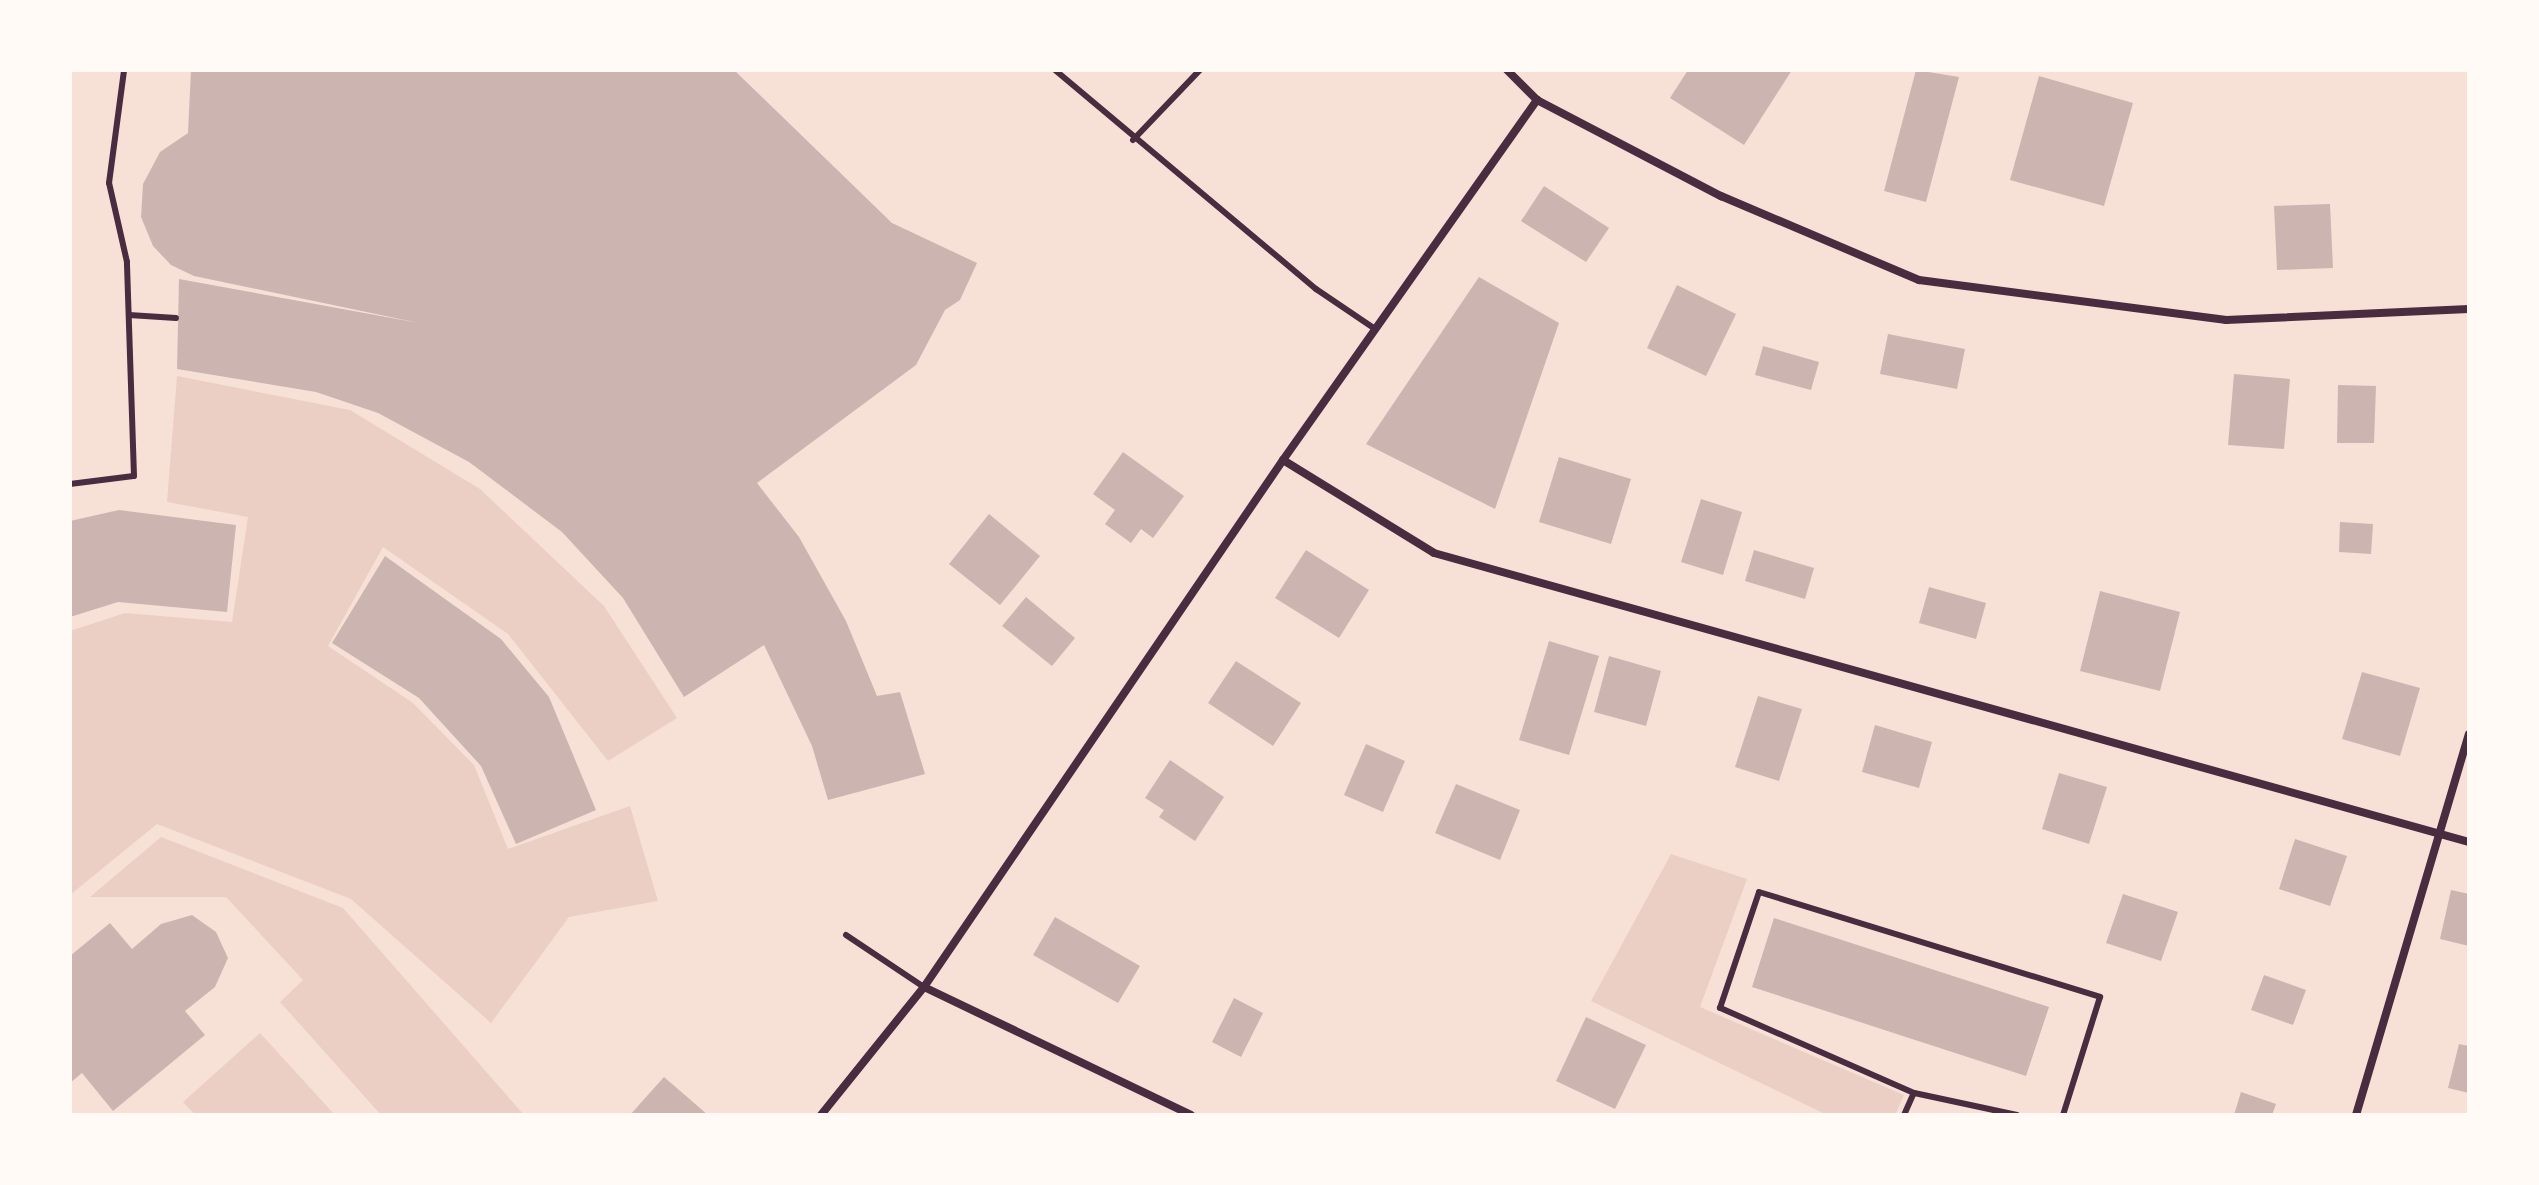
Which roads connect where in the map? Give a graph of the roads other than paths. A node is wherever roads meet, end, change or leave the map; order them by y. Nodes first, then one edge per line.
1 (124, 70) edge
2 (1055, 70) edge
3 (1200, 70) edge
4 (1507, 70) edge
5 (1537, 100) junction
6 (1133, 140) junction
7 (2469, 309) edge
8 (129, 315) junction
9 (176, 318) dead end
10 (1375, 329) junction
11 (1283, 460) junction
12 (70, 484) edge
13 (2469, 734) edge
14 (2441, 837) junction
15 (2469, 842) edge
16 (846, 935) dead end
17 (924, 987) junction
18 (1914, 1093) junction
19 (821, 1115) edge
20 (1191, 1115) edge
21 (1904, 1115) edge
22 (2017, 1115) edge
23 (2063, 1115) edge
24 (2356, 1115) edge

1 - 8 lane
2 - 6 lane
3 - 6 lane
4 - 5 street
5 - 7 street
5 - 10 street
6 - 10 lane
8 - 9 lane
8 - 12 lane
10 - 11 street
11 - 14 street
11 - 17 street
13 - 14 street
14 - 15 street
14 - 24 street
16 - 17 lane
17 - 19 street
17 - 20 street
18 - 21 lane
18 - 22 lane
18 - 23 lane

